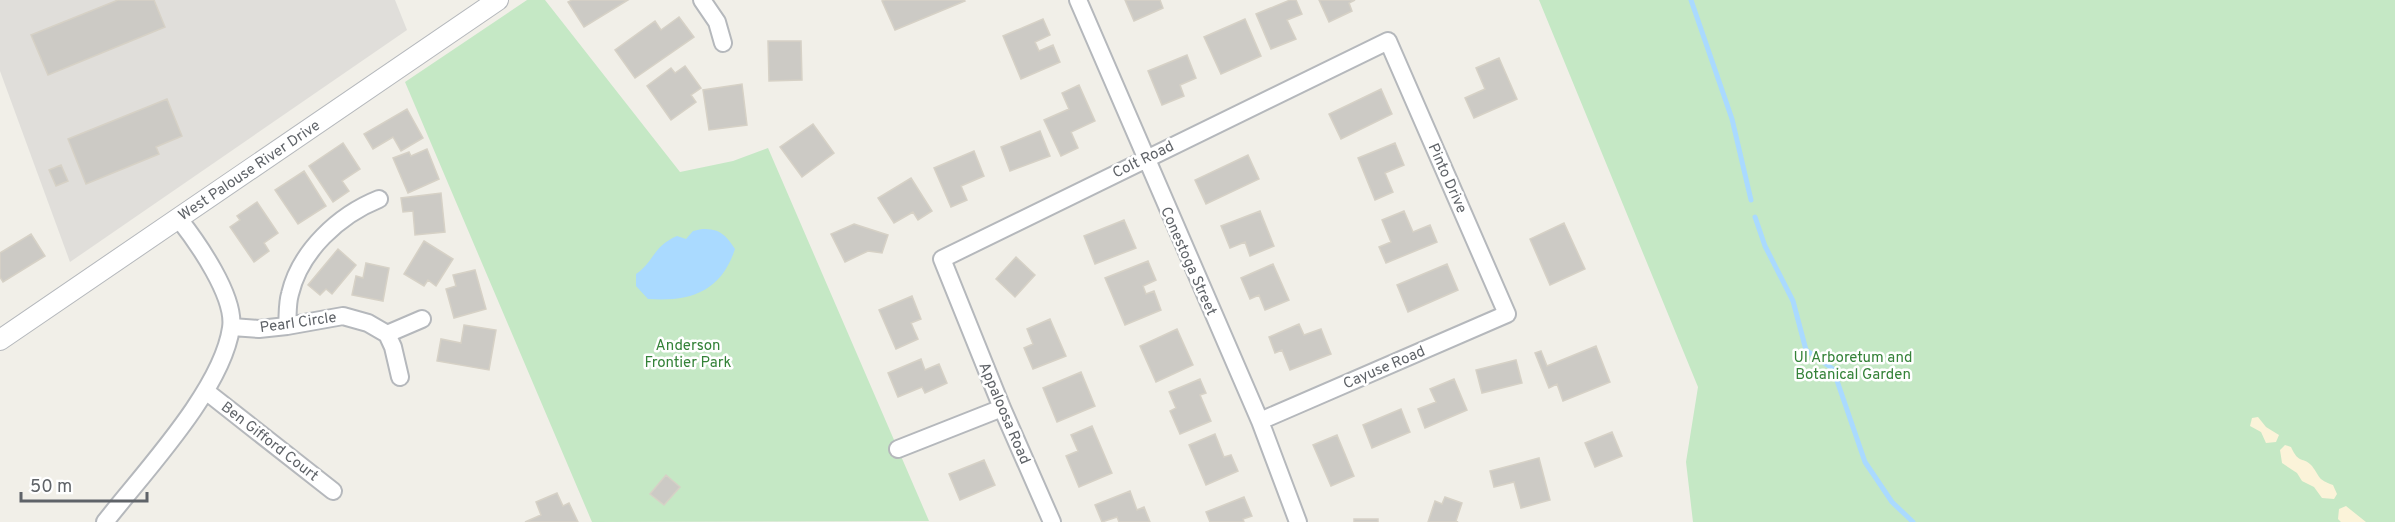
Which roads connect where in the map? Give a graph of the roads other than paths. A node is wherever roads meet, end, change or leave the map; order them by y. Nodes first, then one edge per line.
1 (498, 0) edge
2 (702, 0) edge
3 (1078, 0) edge
4 (1388, 41) joint
5 (723, 43) dead end
6 (1144, 158) junction
7 (379, 199) dead end
8 (179, 219) junction
9 (960, 303) joint
10 (1508, 314) joint
11 (422, 319) dead end
12 (288, 326) junction
13 (232, 327) junction
14 (387, 334) junction
15 (0, 340) edge
16 (400, 377) dead end
17 (207, 392) junction
18 (1002, 408) junction
19 (1260, 421) junction
20 (898, 448) dead end
21 (333, 491) dead end
22 (105, 522) edge
23 (1052, 522) edge
24 (1298, 522) edge

1 - 8 street, West Palouse River Drive
2 - 5 street
3 - 6 street, Conestoga Street
4 - 6 street, Colt Road
4 - 10 street, Pinto Drive
6 - 9 street, Colt Road
6 - 19 street, Conestoga Street
7 - 12 street
8 - 13 street
8 - 15 street, West Palouse River Drive
9 - 18 street, Appaloosa Road
10 - 19 street, Cayuse Road
11 - 14 street
12 - 13 street, Pearl Circle
12 - 14 street, Pearl Circle
13 - 17 street
14 - 16 street
17 - 21 street, Ben Gifford Court
17 - 22 street
18 - 20 street
18 - 23 street, Appaloosa Road
19 - 24 street, Conestoga Street

